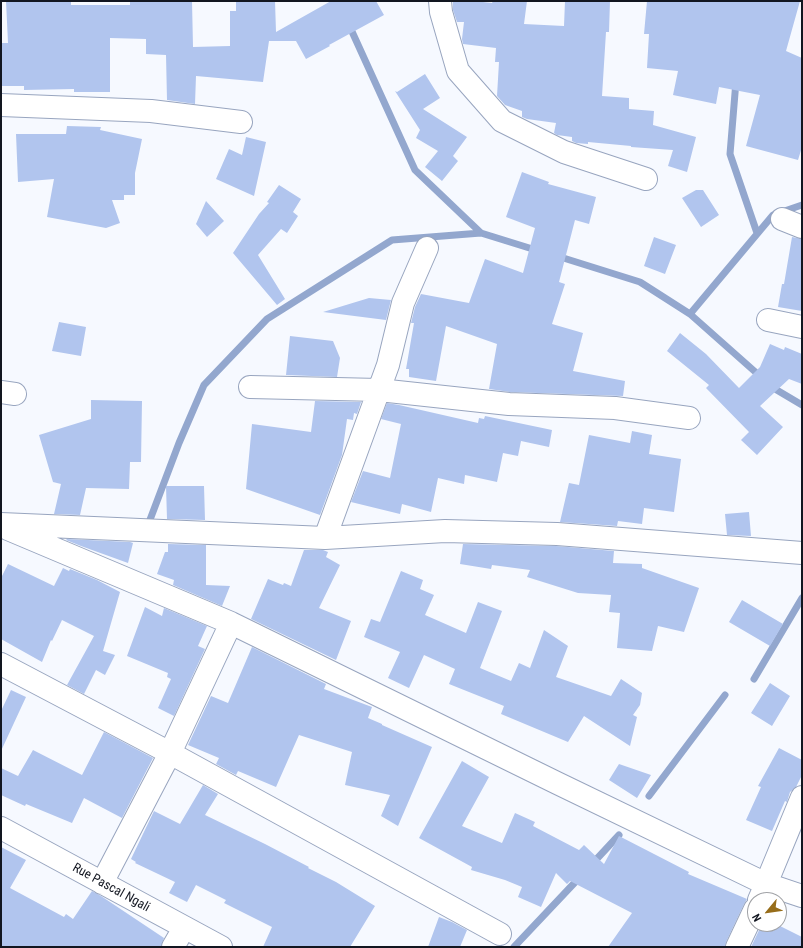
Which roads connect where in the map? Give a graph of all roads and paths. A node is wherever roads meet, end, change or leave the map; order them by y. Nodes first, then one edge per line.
1 (440, 1) edge
2 (1, 105) edge
3 (241, 122) dead end
4 (646, 179) dead end
5 (782, 219) dead end
6 (802, 227) edge
7 (427, 248) dead end
8 (768, 320) dead end
9 (802, 327) edge
10 (250, 387) dead end
11 (379, 390) junction
12 (689, 418) dead end
13 (1, 525) edge
14 (325, 538) junction
15 (802, 553) edge
16 (231, 623) junction
17 (1, 664) edge
18 (170, 752) junction
19 (802, 796) edge
20 (1, 828) edge
21 (102, 883) junction
22 (763, 892) edge
23 (787, 894) edge
24 (802, 896) edge
25 (747, 926) edge
26 (184, 928) junction
27 (500, 934) dead end
28 (173, 947) edge
29 (221, 947) edge
30 (737, 947) edge

1 - 4 street
2 - 3 street
5 - 6 street
7 - 11 street
8 - 9 street
10 - 11 street
11 - 12 street
11 - 14 street
13 - 14 street
13 - 16 street
14 - 15 street
16 - 18 street
16 - 22 street
17 - 18 street
18 - 21 street
18 - 27 street
19 - 22 street
20 - 21 street, Rue Pascal Ngali
21 - 26 street, Rue Pascal Ngali
23 - 24 street
25 - 30 street
26 - 28 street
26 - 29 street, Rue Pascal Ngali

